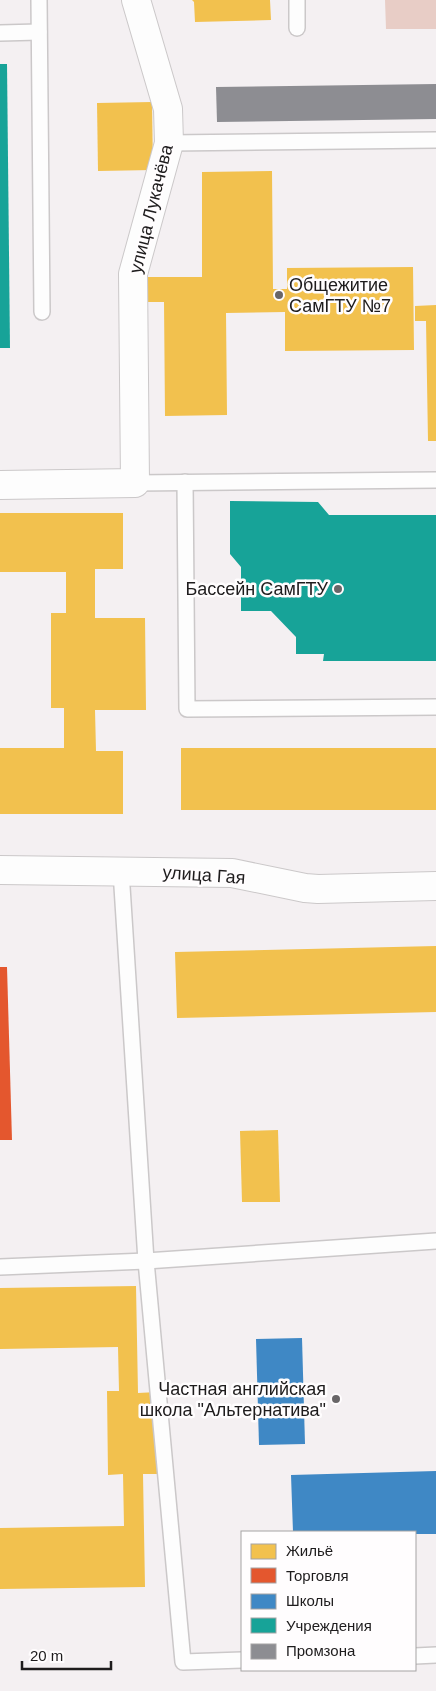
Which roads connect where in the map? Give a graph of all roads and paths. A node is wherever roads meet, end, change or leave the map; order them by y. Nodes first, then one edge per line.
1 (39, 0) edge
2 (136, 0) edge
3 (297, 0) edge
4 (297, 28) dead end
5 (40, 32) junction
6 (0, 33) edge
7 (436, 140) edge
8 (169, 143) junction
9 (42, 312) dead end
10 (436, 480) edge
11 (185, 482) junction
12 (135, 483) junction
13 (0, 485) edge
14 (436, 707) edge
15 (0, 870) edge
16 (120, 871) junction
17 (436, 886) edge
18 (436, 1241) edge
19 (146, 1261) junction
20 (0, 1267) edge
21 (436, 1655) edge
22 (416, 1656) edge
23 (241, 1660) edge

1 - 5 lane
2 - 8 street, улица Лукачёва
3 - 4 lane
5 - 6 lane
5 - 9 lane
7 - 8 lane
8 - 12 street, улица Лукачёва
10 - 11 lane
11 - 12 lane
11 - 14 lane
12 - 13 street
15 - 16 street, улица Гая
16 - 17 street, улица Гая
16 - 19 lane
18 - 19 lane
19 - 20 lane
19 - 23 lane
21 - 22 lane

